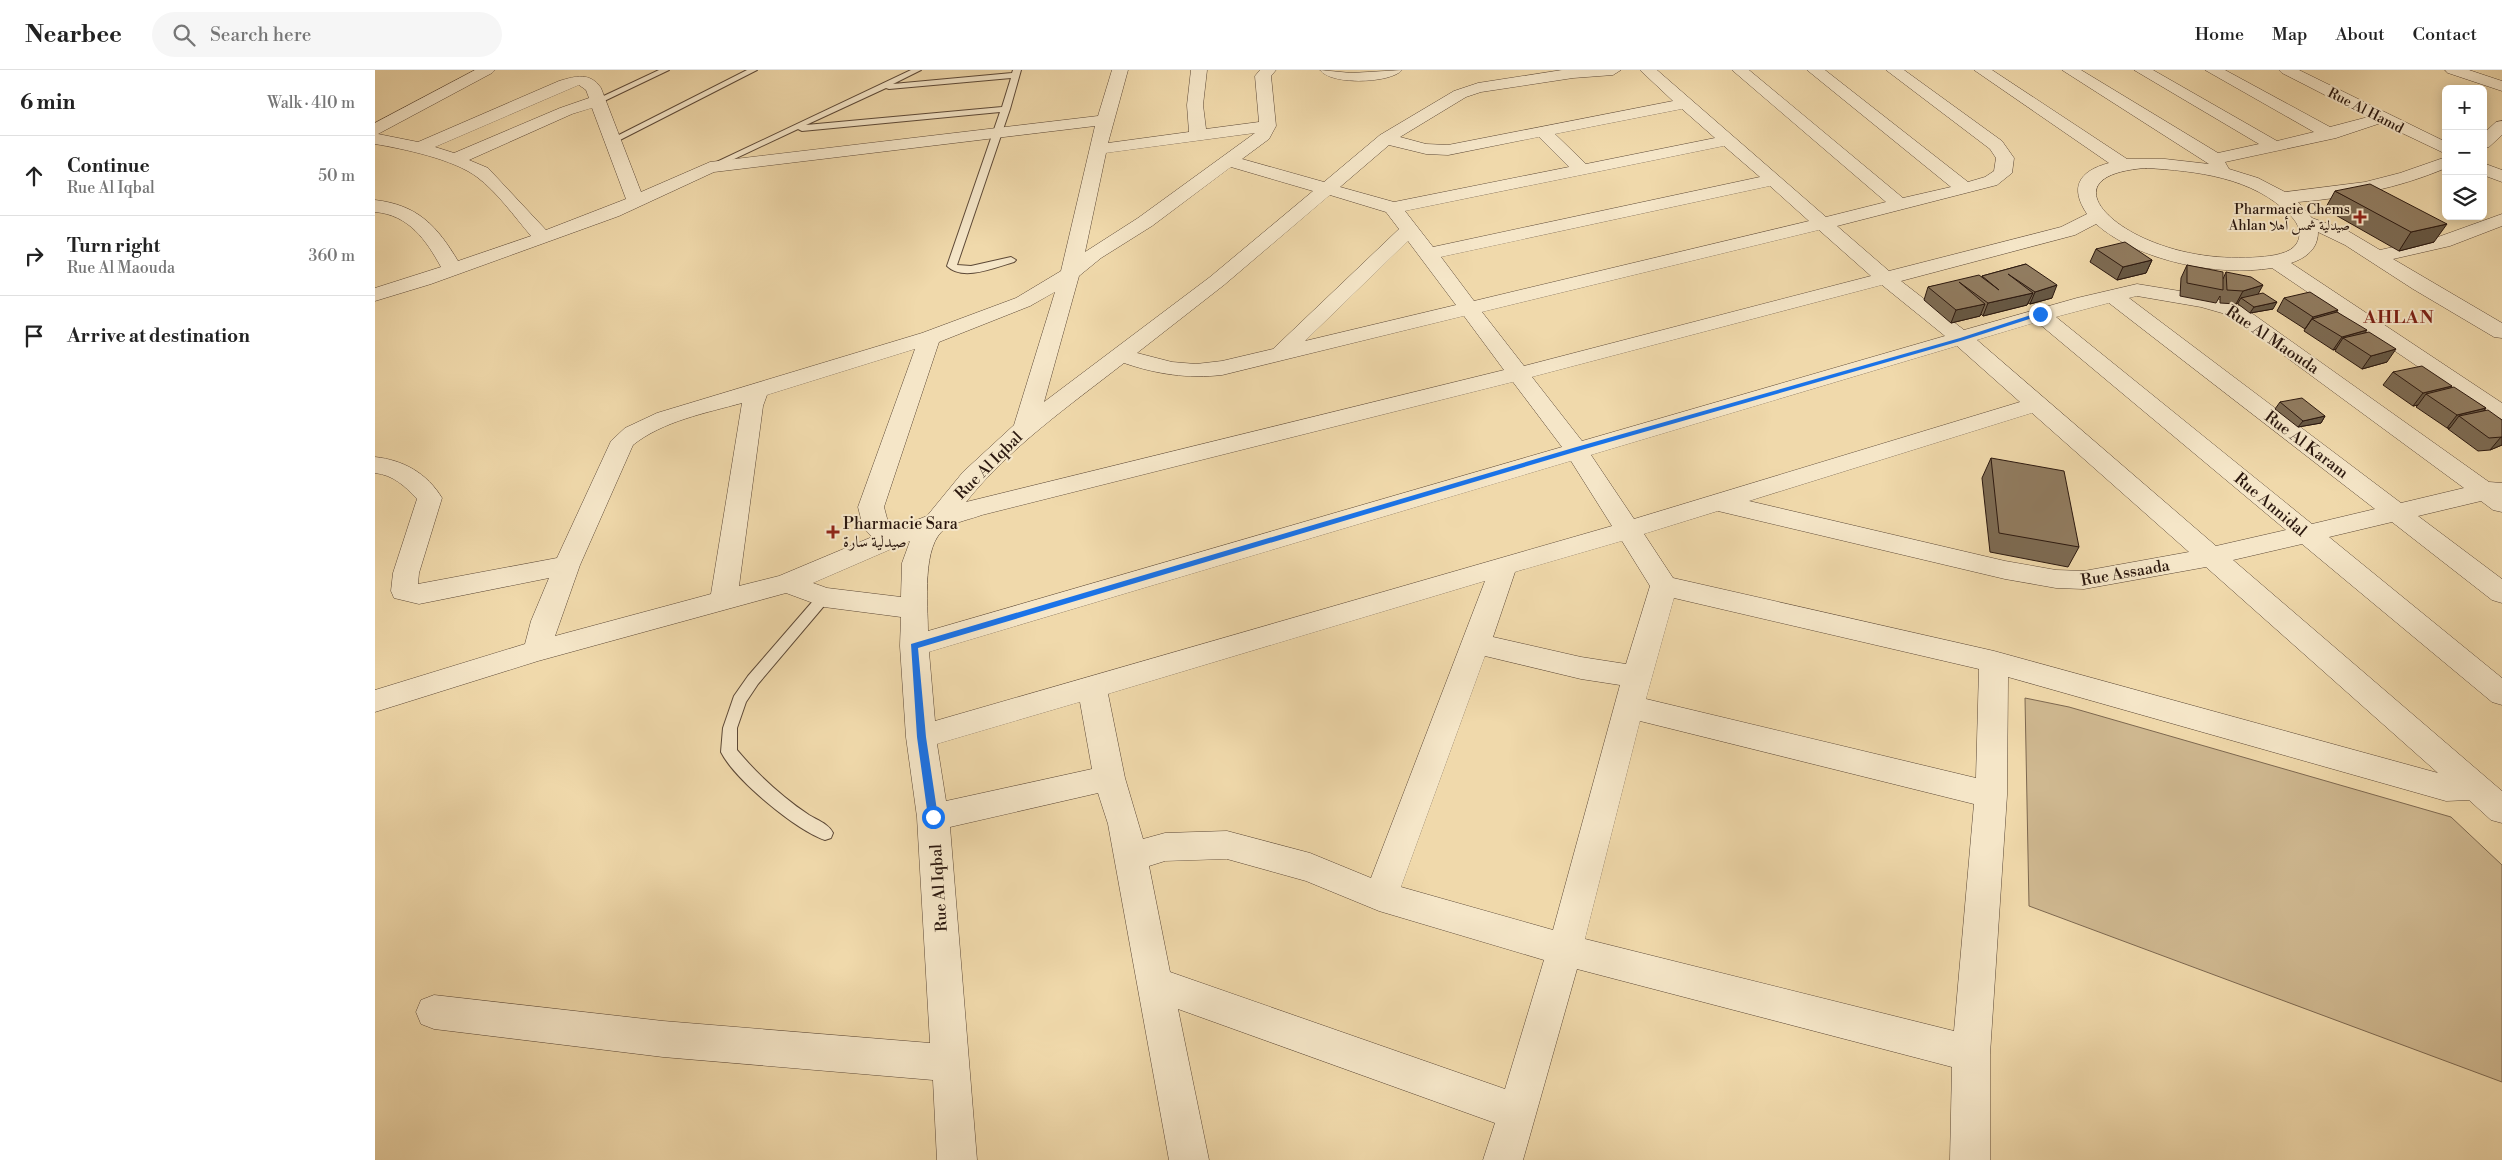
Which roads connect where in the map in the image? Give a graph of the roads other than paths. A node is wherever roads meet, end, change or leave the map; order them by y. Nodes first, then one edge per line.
1 (487, 70) edge
2 (665, 70) edge
3 (753, 70) edge
4 (917, 70) edge
5 (1120, 70) edge
6 (1199, 70) edge
7 (1268, 70) edge
8 (1327, 70) edge
9 (1394, 70) edge
10 (1613, 70) edge
11 (1648, 70) edge
12 (1740, 70) edge
13 (1815, 70) edge
14 (1894, 70) edge
15 (1982, 70) edge
16 (2070, 70) edge
17 (2142, 70) edge
18 (2213, 70) edge
19 (2287, 70) edge
20 (2453, 70) edge
21 (1571, 72) edge
22 (1016, 73) edge
23 (2502, 86) edge
24 (881, 88) junction
25 (597, 101) junction
26 (1686, 103) junction
27 (1005, 109) junction
28 (2381, 118) junction
29 (1105, 120) junction
30 (1268, 126) junction
31 (2502, 126) edge
32 (789, 129) junction
33 (375, 130) edge
34 (1542, 130) junction
35 (998, 133) junction
36 (2330, 134) junction
37 (1198, 136) junction
38 (375, 139) edge
39 (1386, 139) junction
40 (2487, 139) edge
41 (613, 140) junction
42 (1729, 140) junction
43 (2274, 146) junction
44 (2442, 147) edge
45 (419, 148) junction
46 (1099, 149) junction
47 (456, 160) junction
48 (1230, 161) junction
49 (2442, 164) edge
50 (2124, 165) junction
51 (2219, 166) junction
52 (710, 167) junction
53 (1582, 170) junction
54 (2487, 170) edge
55 (2502, 178) edge
56 (1773, 180) junction
57 (1326, 189) junction
58 (1965, 190) junction
59 (2320, 195) junction
60 (2281, 198) junction
61 (636, 202) junction
62 (1899, 204) junction
63 (375, 206) edge
64 (1393, 208) junction
65 (2097, 216) junction
66 (2302, 217) junction
67 (2502, 220) edge
68 (1824, 223) junction
69 (1409, 230) junction
70 (2067, 231) junction
71 (2121, 234) junction
72 (543, 238) junction
73 (1429, 254) junction
74 (2379, 256) junction
75 (1011, 260) dead end
76 (2275, 262) junction
77 (452, 269) junction
78 (1070, 274) junction
79 (1885, 278) junction
80 (375, 295) edge
81 (2112, 295) junction
82 (1468, 308) junction
83 (2040, 314) junction
84 (2502, 332) edge
85 (930, 338) junction
86 (1962, 339) junction
87 (1281, 353) junction
88 (1123, 355) junction
89 (1517, 374) junction
90 (757, 391) junction
91 (2036, 404) junction
92 (2502, 413) edge
93 (1025, 428) junction
94 (1575, 450) junction
95 (375, 465) edge
96 (2496, 495) edge
97 (1718, 503) junction
98 (2398, 512) junction
99 (932, 526) junction
100 (1629, 530) junction
101 (2307, 534) junction
102 (893, 538) junction
103 (2209, 557) junction
104 (567, 565) junction
105 (1504, 566) junction
106 (787, 583) junction
107 (1664, 586) junction
108 (2502, 593) edge
109 (824, 597) junction
110 (724, 598) junction
111 (914, 609) junction
112 (1478, 644) junction
113 (914, 646) junction
114 (537, 651) junction
115 (1994, 662) junction
116 (1093, 689) junction
117 (1633, 692) junction
118 (2502, 694) edge
119 (375, 701) edge
120 (921, 737) junction
121 (1109, 778) junction
122 (2477, 787) junction
123 (1991, 795) junction
124 (2502, 810) edge
125 (933, 817) junction
126 (825, 833) dead end
127 (1131, 857) junction
128 (1379, 896) junction
129 (1565, 950) junction
130 (1155, 984) junction
131 (434, 1012) dead end
132 (1971, 1054) junction
133 (949, 1063) junction
134 (1517, 1112) junction
135 (957, 1160) edge
136 (1189, 1160) edge
137 (1503, 1160) edge
138 (1969, 1160) edge

1 - 33 street
2 - 25 lane
3 - 41 lane
4 - 24 lane
5 - 29 street, Rue Al Iqbal
6 - 37 street
7 - 30 street
8 - 9 street
10 - 21 street
11 - 26 street
12 - 62 street
13 - 58 street
14 - 58 street
15 - 50 street
16 - 51 street
17 - 43 street
18 - 36 street
19 - 28 street, Rue Al Hamd
20 - 23 street
21 - 39 street
22 - 24 lane
22 - 27 lane
24 - 32 lane
25 - 41 street
25 - 45 street
25 - 47 street
26 - 34 street
26 - 42 street
27 - 32 lane
27 - 35 lane
28 - 36 street
28 - 44 street, Rue Al Hamd
29 - 35 street
29 - 46 street, Rue Al Iqbal
30 - 37 street
30 - 48 street
31 - 40 street
32 - 52 lane
34 - 39 street
34 - 53 street
35 - 52 street
35 - 75 lane
36 - 43 street
37 - 46 street
38 - 45 street
39 - 57 street
41 - 61 street
42 - 53 street
42 - 56 street
43 - 51 street
45 - 47 street
46 - 78 street, Rue Al Iqbal
47 - 72 street
48 - 57 street
48 - 78 street
49 - 59 street
50 - 51 street
50 - 65 street
51 - 60 street
52 - 61 street
53 - 64 street
54 - 55 street
56 - 68 street
56 - 73 street
57 - 64 street
57 - 88 street
58 - 62 street
59 - 60 street
59 - 66 street
60 - 66 street
61 - 72 street
62 - 68 street
63 - 77 street
64 - 69 street
65 - 70 street
65 - 71 street
66 - 74 street
66 - 76 street
67 - 74 street
68 - 79 street
68 - 82 street
69 - 73 street
69 - 87 street
70 - 71 street
70 - 79 street
71 - 76 street
72 - 77 street
73 - 82 street
74 - 84 street
76 - 92 street
77 - 80 street
78 - 85 street
78 - 93 street, Rue Al Iqbal
79 - 86 street
79 - 89 street
81 - 83 street, Rue Al Maouda
81 - 96 street, Rue Al Maouda
81 - 98 street, Rue Al Karam
82 - 87 street
82 - 89 street
83 - 86 street, Rue Al Maouda
83 - 101 street, Rue Annidal
85 - 90 street
85 - 102 street
86 - 91 street
86 - 94 street, Rue Al Maouda
87 - 88 street
88 - 93 street
89 - 94 street
89 - 99 street
90 - 104 street
90 - 110 street
91 - 97 street
91 - 103 street
93 - 99 street, Rue Al Iqbal
94 - 100 street
94 - 113 street, Rue Al Maouda
95 - 104 street
96 - 98 street, Rue Assaada
97 - 100 street
97 - 103 street, Rue Assaada
98 - 101 street, Rue Assaada
98 - 108 street, Rue Al Karam
99 - 102 street
99 - 111 street, Rue Al Iqbal
100 - 105 street
100 - 107 street
101 - 103 street, Rue Assaada
101 - 118 street, Rue Annidal
102 - 106 street
103 - 122 street
104 - 114 street
105 - 112 street
105 - 116 street
106 - 109 street
106 - 110 street
107 - 115 street
107 - 117 street
109 - 111 street
109 - 126 lane
110 - 114 street
111 - 113 street, Rue Al Iqbal
112 - 117 street
112 - 128 street
113 - 120 street, Rue Al Iqbal
114 - 119 street
115 - 122 street
115 - 123 street
116 - 120 street
116 - 121 street
117 - 123 street
117 - 129 street
120 - 125 street, Rue Al Iqbal
121 - 125 street
121 - 127 street
122 - 124 street
123 - 132 street
125 - 133 street, Rue Al Iqbal
127 - 128 street
127 - 130 street
128 - 129 street
129 - 132 street
129 - 134 street
130 - 134 street
130 - 136 street
131 - 133 street
132 - 138 street
133 - 135 street, Rue Al Iqbal
134 - 137 street

